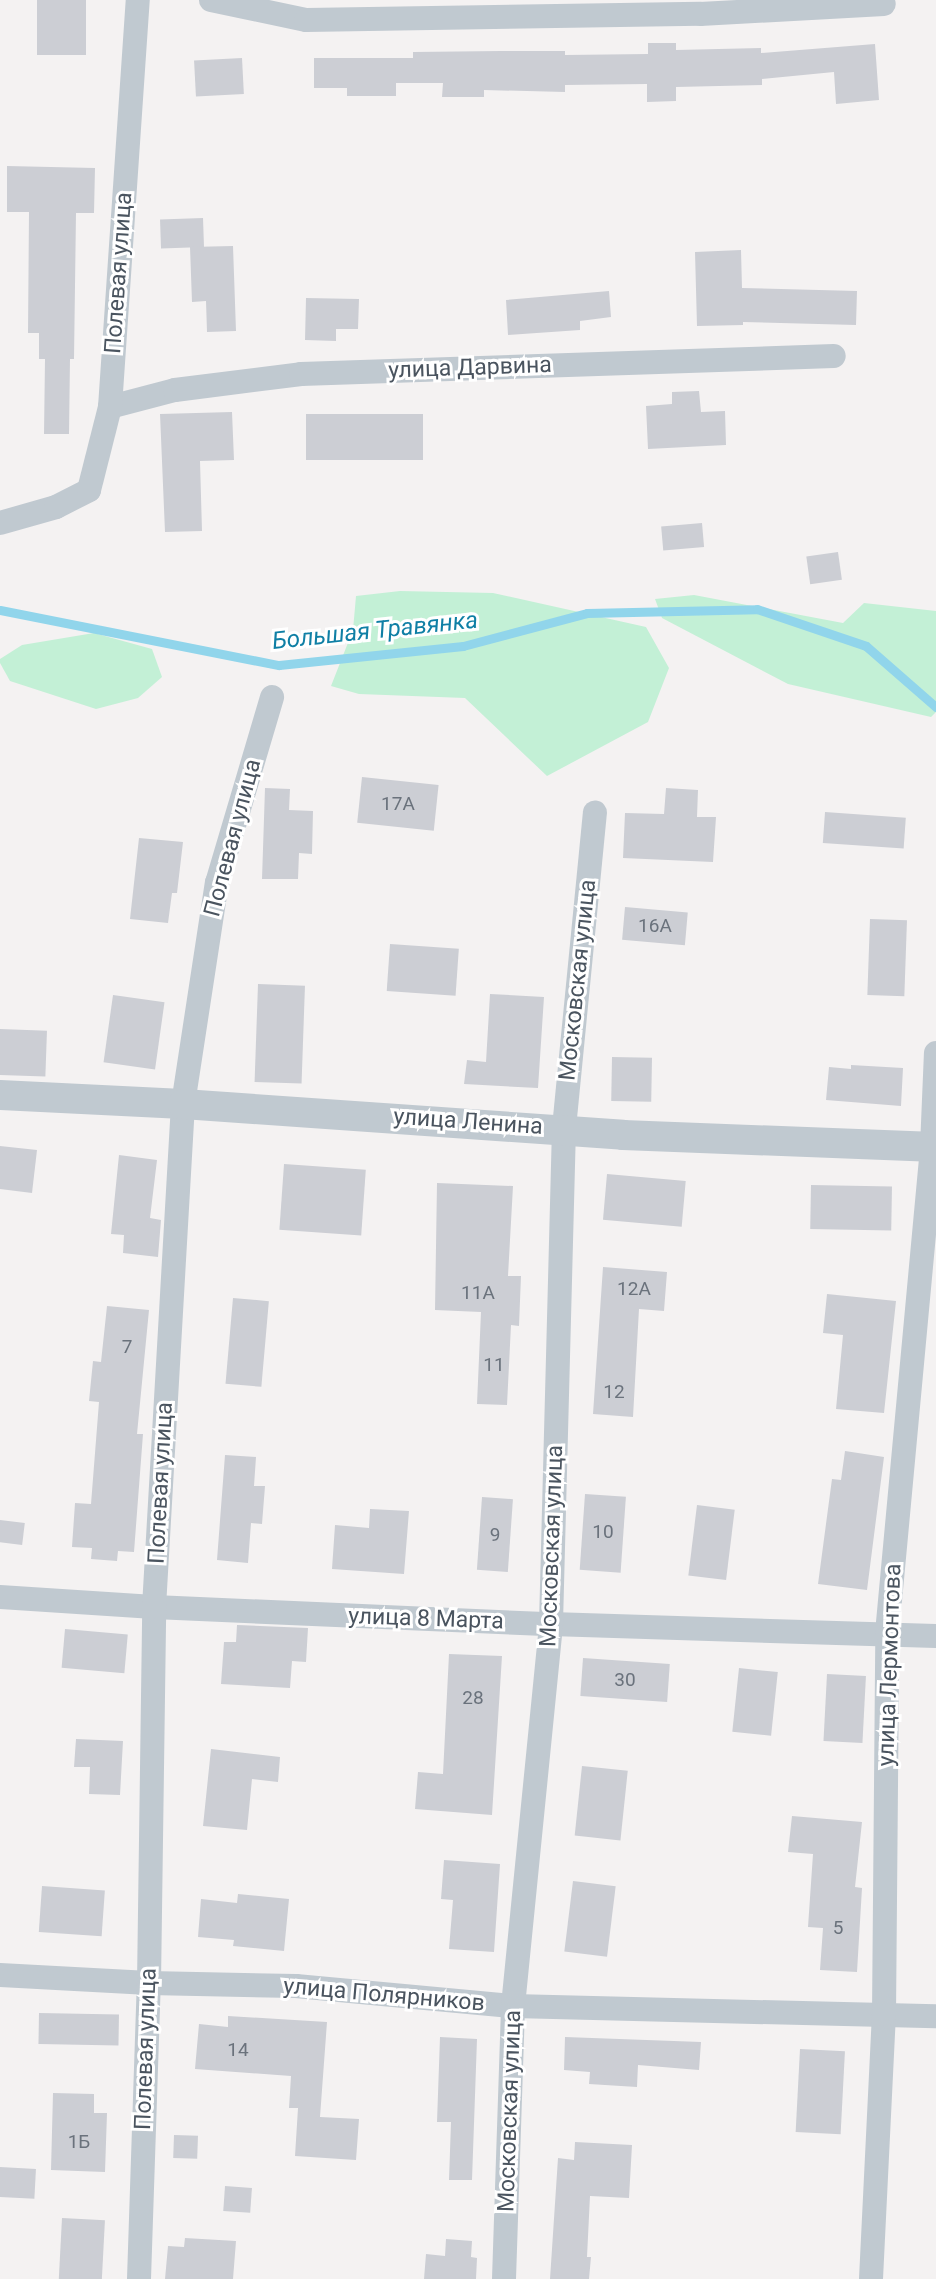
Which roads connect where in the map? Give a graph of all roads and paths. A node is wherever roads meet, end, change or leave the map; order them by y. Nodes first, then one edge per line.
1 (138, 0) edge
2 (211, 0) edge
3 (884, 4) dead end
4 (834, 356) dead end
5 (110, 407) junction
6 (0, 523) edge
7 (272, 697) dead end
8 (595, 813) dead end
9 (936, 1053) edge
10 (0, 1096) edge
11 (183, 1104) junction
12 (564, 1128) junction
13 (934, 1147) edge
14 (0, 1597) edge
15 (154, 1607) junction
16 (551, 1624) junction
17 (887, 1633) junction
18 (936, 1636) edge
19 (0, 1975) edge
20 (149, 1983) junction
21 (513, 2006) junction
22 (884, 2014) junction
23 (936, 2016) edge
24 (139, 2279) edge
25 (504, 2279) edge
26 (871, 2279) edge

1 - 5 street, Полевая улица
2 - 3 street
4 - 5 street, улица Дарвина
5 - 6 street, Полевая улица
7 - 11 street, Полевая улица
8 - 12 street, Московская улица
9 - 13 street, улица Лермонтова
10 - 11 street, улица Ленина
11 - 12 street, улица Ленина
11 - 15 street, Полевая улица
12 - 13 street, улица Ленина
12 - 16 street, Московская улица
13 - 17 street, улица Лермонтова
14 - 15 street, улица 8 Марта
15 - 16 street, улица 8 Марта
15 - 20 street, Полевая улица
16 - 17 street, улица 8 Марта
16 - 21 street, Московская улица
17 - 18 street, улица 8 Марта
17 - 22 street, улица Лермонтова
19 - 20 street, улица Полярников
20 - 21 street, улица Полярников
20 - 24 street, Полевая улица
21 - 22 street, улица Полярников
21 - 25 street, Московская улица
22 - 23 street, улица Полярников
22 - 26 street, улица Лермонтова

